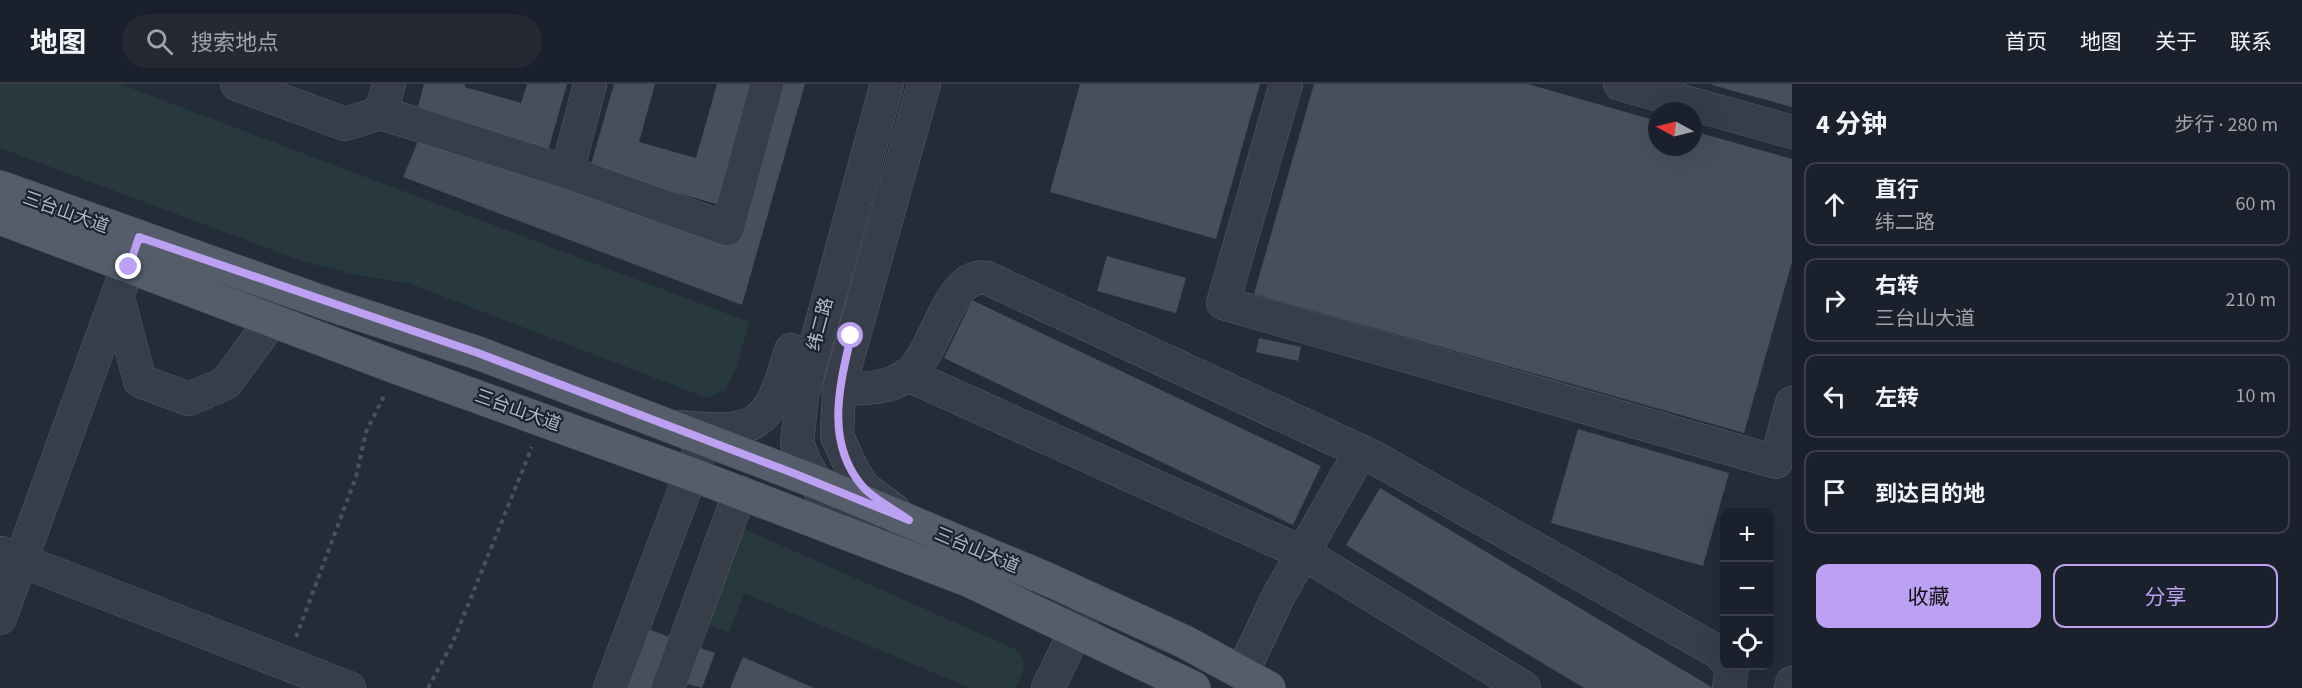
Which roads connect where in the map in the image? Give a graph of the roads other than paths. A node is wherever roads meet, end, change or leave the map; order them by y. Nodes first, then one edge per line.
1 (237, 84) edge
2 (590, 84) edge
3 (767, 84) edge
4 (887, 84) edge
5 (924, 84) edge
6 (1286, 84) edge
7 (1620, 84) edge
8 (385, 98) edge
9 (1792, 132) edge
10 (567, 172) junction
11 (0, 187) edge
12 (0, 218) edge
13 (134, 252) junction
14 (118, 298) junction
15 (272, 321) junction
16 (908, 375) junction
17 (839, 389) junction
18 (1792, 403) edge
19 (670, 426) junction
20 (704, 439) junction
21 (1361, 451) junction
22 (691, 474) junction
23 (816, 482) junction
24 (740, 492) junction
25 (909, 520) junction
26 (871, 543) junction
27 (1303, 553) junction
28 (10, 556) edge
29 (1091, 599) junction
30 (0, 618) edge
31 (1075, 631) junction
32 (1720, 653) edge
33 (1732, 670) edge
34 (1255, 681) edge
35 (1792, 683) edge
36 (349, 688) edge
37 (610, 688) edge
38 (668, 688) edge
39 (1048, 688) edge
40 (1194, 688) edge
41 (1524, 688) edge
42 (1729, 688) edge
43 (1791, 688) edge

1 - 8 street
2 - 10 street
3 - 10 street
4 - 19 street
4 - 23 street, 纬二路
5 - 17 street, 纬二路
6 - 18 street
7 - 9 street
8 - 10 street
11 - 13 main road, 三台山大道
12 - 13 main road, 三台山大道
13 - 14 street
13 - 15 main road, 三台山大道
13 - 19 main road, 三台山大道
14 - 15 street
14 - 28 street
15 - 22 main road, 三台山大道
16 - 17 street
16 - 21 street
16 - 27 street
17 - 25 street, 纬二路
19 - 20 main road, 三台山大道
20 - 22 street
20 - 23 main road, 三台山大道
21 - 27 street
21 - 32 street
22 - 24 main road, 三台山大道
22 - 37 street
23 - 25 main road, 三台山大道
23 - 26 street, 纬二路
24 - 26 main road, 三台山大道
24 - 38 street
25 - 29 main road, 三台山大道
26 - 31 main road, 三台山大道
27 - 34 street
27 - 41 street
28 - 30 street
28 - 36 street
29 - 31 street
29 - 34 main road, 三台山大道
31 - 39 street
31 - 40 main road, 三台山大道
33 - 42 street
35 - 43 street

